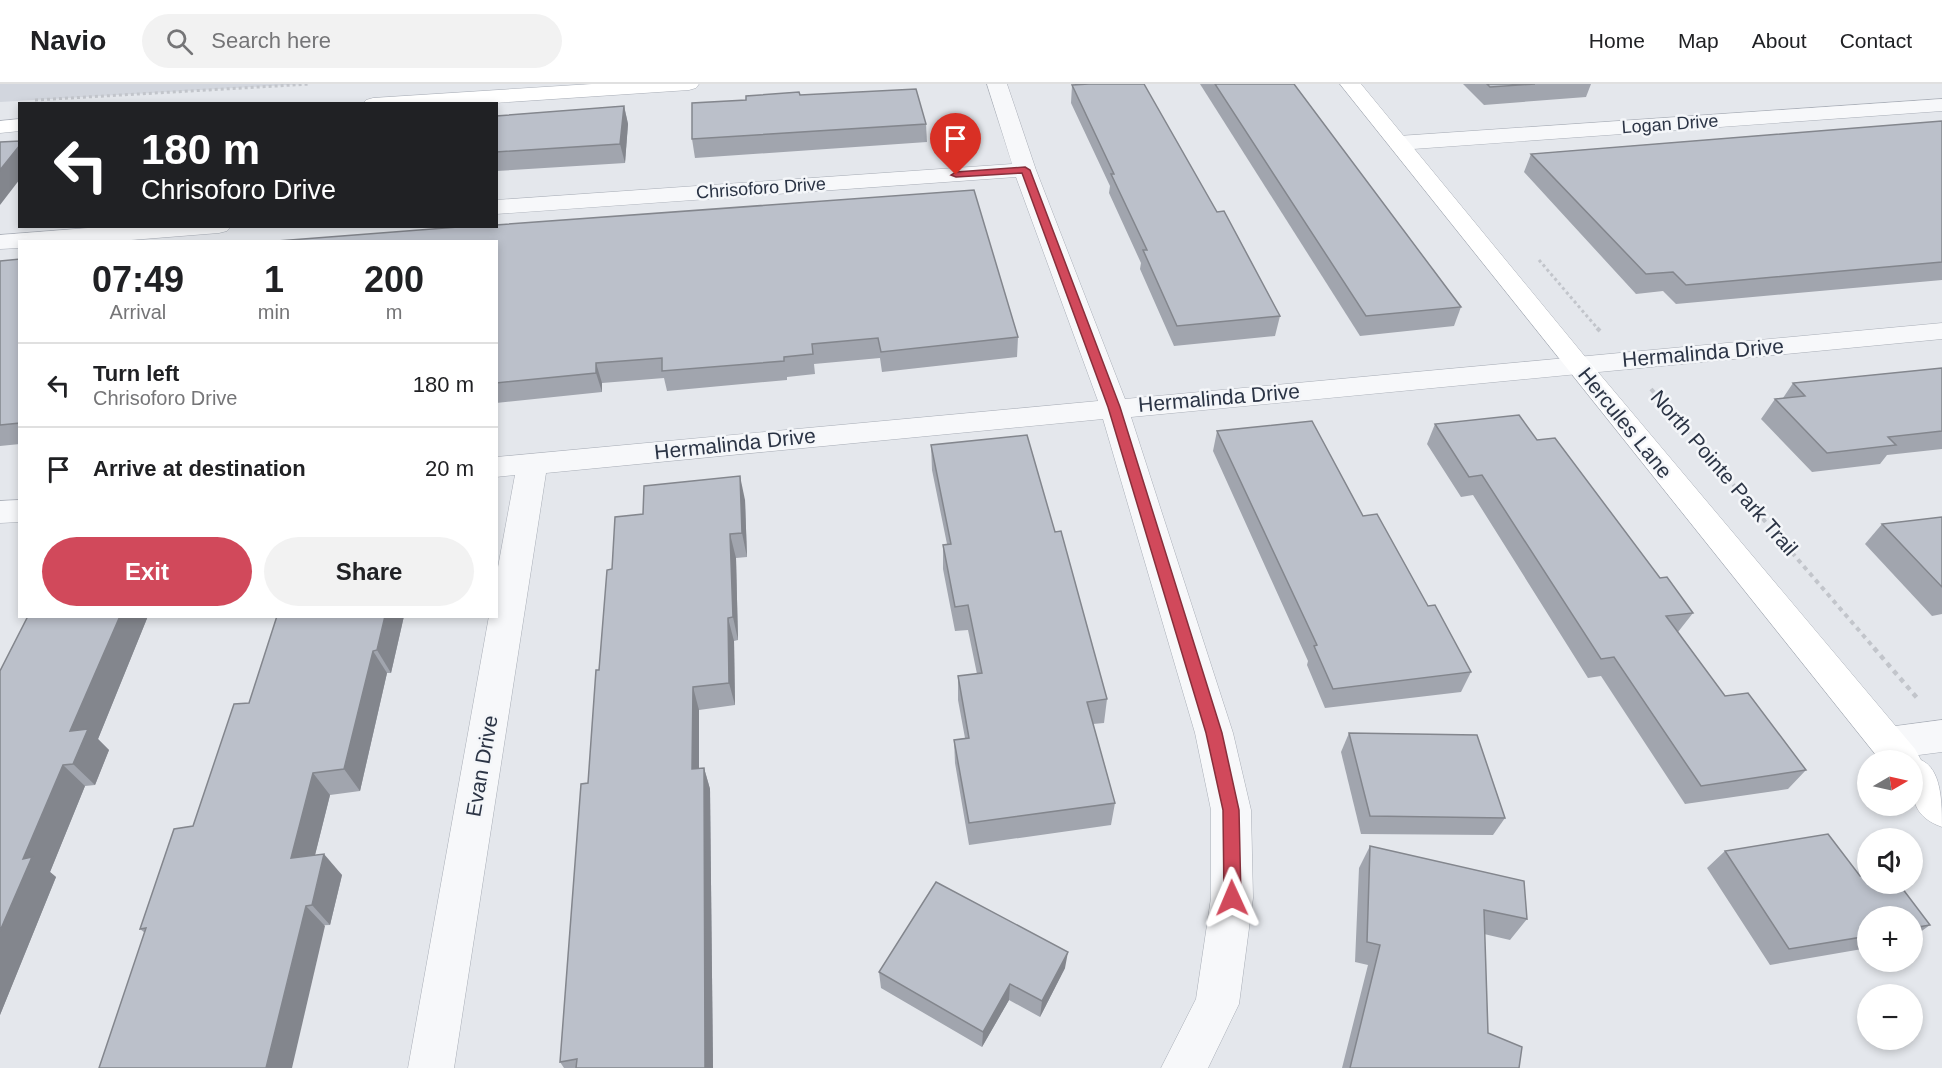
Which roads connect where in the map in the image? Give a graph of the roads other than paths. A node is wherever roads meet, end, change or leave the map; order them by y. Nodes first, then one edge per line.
1 (688, 84) edge
2 (997, 84) edge
3 (1350, 84) edge
4 (404, 102) edge
5 (1942, 105) edge
6 (18, 125) edge
7 (0, 127) edge
8 (1399, 143) junction
9 (1025, 170) junction
10 (498, 207) edge
11 (192, 228) edge
12 (27, 240) edge
13 (18, 241) edge
14 (0, 242) edge
15 (1942, 331) edge
16 (1576, 365) junction
17 (1114, 407) junction
18 (514, 465) edge
19 (18, 511) edge
20 (0, 512) edge
21 (498, 581) edge
22 (493, 618) edge
23 (1942, 736) edge
24 (1893, 750) edge
25 (1901, 750) edge
26 (1923, 787) edge
27 (1942, 810) edge
28 (431, 1068) edge
29 (1184, 1068) edge

1 - 4 street
2 - 9 street
3 - 8 street, Hercules Lane
5 - 8 street, Logan Drive
6 - 7 street
8 - 16 street, Hercules Lane
9 - 10 street, Chrisoforo Drive
9 - 17 street
11 - 12 street
13 - 14 street
15 - 16 street, Hermalinda Drive
16 - 17 street, Hermalinda Drive
16 - 24 street, Hercules Lane
17 - 18 street, Hermalinda Drive
17 - 29 street
18 - 21 street, Evan Drive
19 - 20 street
22 - 28 street, Evan Drive
23 - 25 street
26 - 27 street

